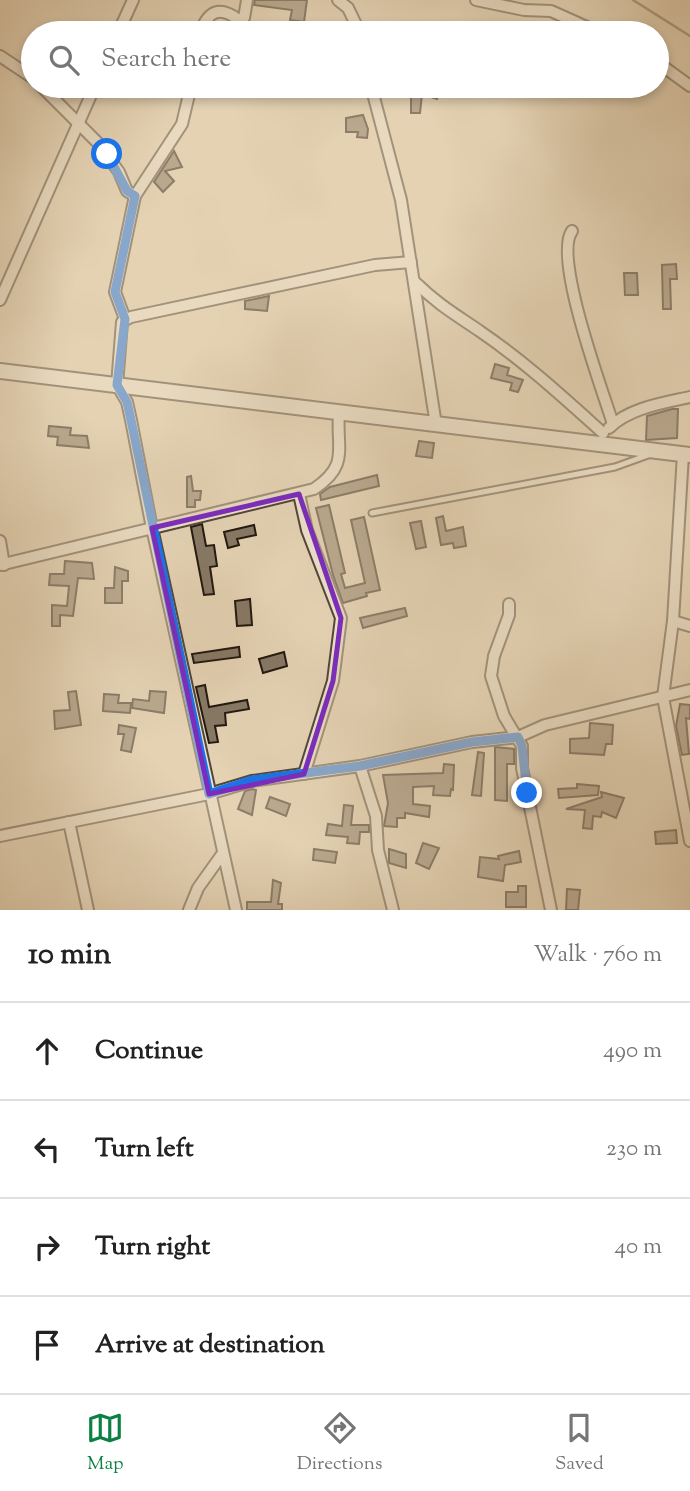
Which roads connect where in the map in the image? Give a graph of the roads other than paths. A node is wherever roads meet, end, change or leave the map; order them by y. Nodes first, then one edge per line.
1 (133, 0) edge
2 (247, 0) edge
3 (476, 0) edge
4 (343, 1) edge
5 (123, 21) edge
6 (204, 21) edge
7 (355, 21) edge
8 (573, 21) edge
9 (0, 56) edge
10 (21, 70) edge
11 (669, 71) edge
12 (690, 86) edge
13 (54, 98) edge
14 (90, 98) edge
15 (188, 98) edge
16 (375, 98) edge
17 (79, 122) junction
18 (135, 196) junction
19 (572, 231) dead end
20 (411, 262) junction
21 (416, 283) junction
22 (0, 300) edge
23 (125, 319) junction
24 (0, 372) edge
25 (118, 386) junction
26 (690, 397) edge
27 (339, 413) junction
28 (612, 424) junction
29 (436, 425) junction
30 (601, 438) junction
31 (661, 451) junction
32 (686, 455) edge
33 (299, 494) junction
34 (372, 513) dead end
35 (152, 528) junction
36 (0, 541) edge
37 (2, 565) edge
38 (509, 604) dead end
39 (673, 621) junction
40 (690, 626) edge
41 (690, 690) edge
42 (663, 697) junction
43 (518, 737) junction
44 (360, 766) junction
45 (304, 774) junction
46 (209, 794) junction
47 (69, 822) junction
48 (0, 836) edge
49 (690, 841) edge
50 (223, 853) junction
51 (88, 910) edge
52 (189, 910) edge
53 (236, 910) edge
54 (393, 910) edge
55 (551, 910) edge

1 - 5 street
2 - 6 street
3 - 8 street
4 - 7 street
9 - 10 street
11 - 12 street
13 - 17 street
14 - 17 street
15 - 18 street
16 - 20 street
17 - 18 street
17 - 22 street
18 - 23 street
19 - 28 street
20 - 21 street
20 - 23 street
21 - 29 street
21 - 30 street
23 - 25 street
24 - 25 street
25 - 27 street
25 - 35 street
26 - 28 street
27 - 29 street
27 - 33 street
28 - 30 street
29 - 30 street
30 - 31 street
31 - 32 street
31 - 34 lane
32 - 39 street
33 - 35 street
33 - 45 street
35 - 37 street
35 - 46 street
36 - 37 street
38 - 43 street
39 - 40 street
39 - 42 street
41 - 42 street
42 - 43 street
42 - 49 street
43 - 44 street
43 - 55 street
44 - 45 street
44 - 54 street
45 - 46 street
46 - 47 street
46 - 50 street
47 - 48 street
47 - 51 street
50 - 52 street
50 - 53 street

